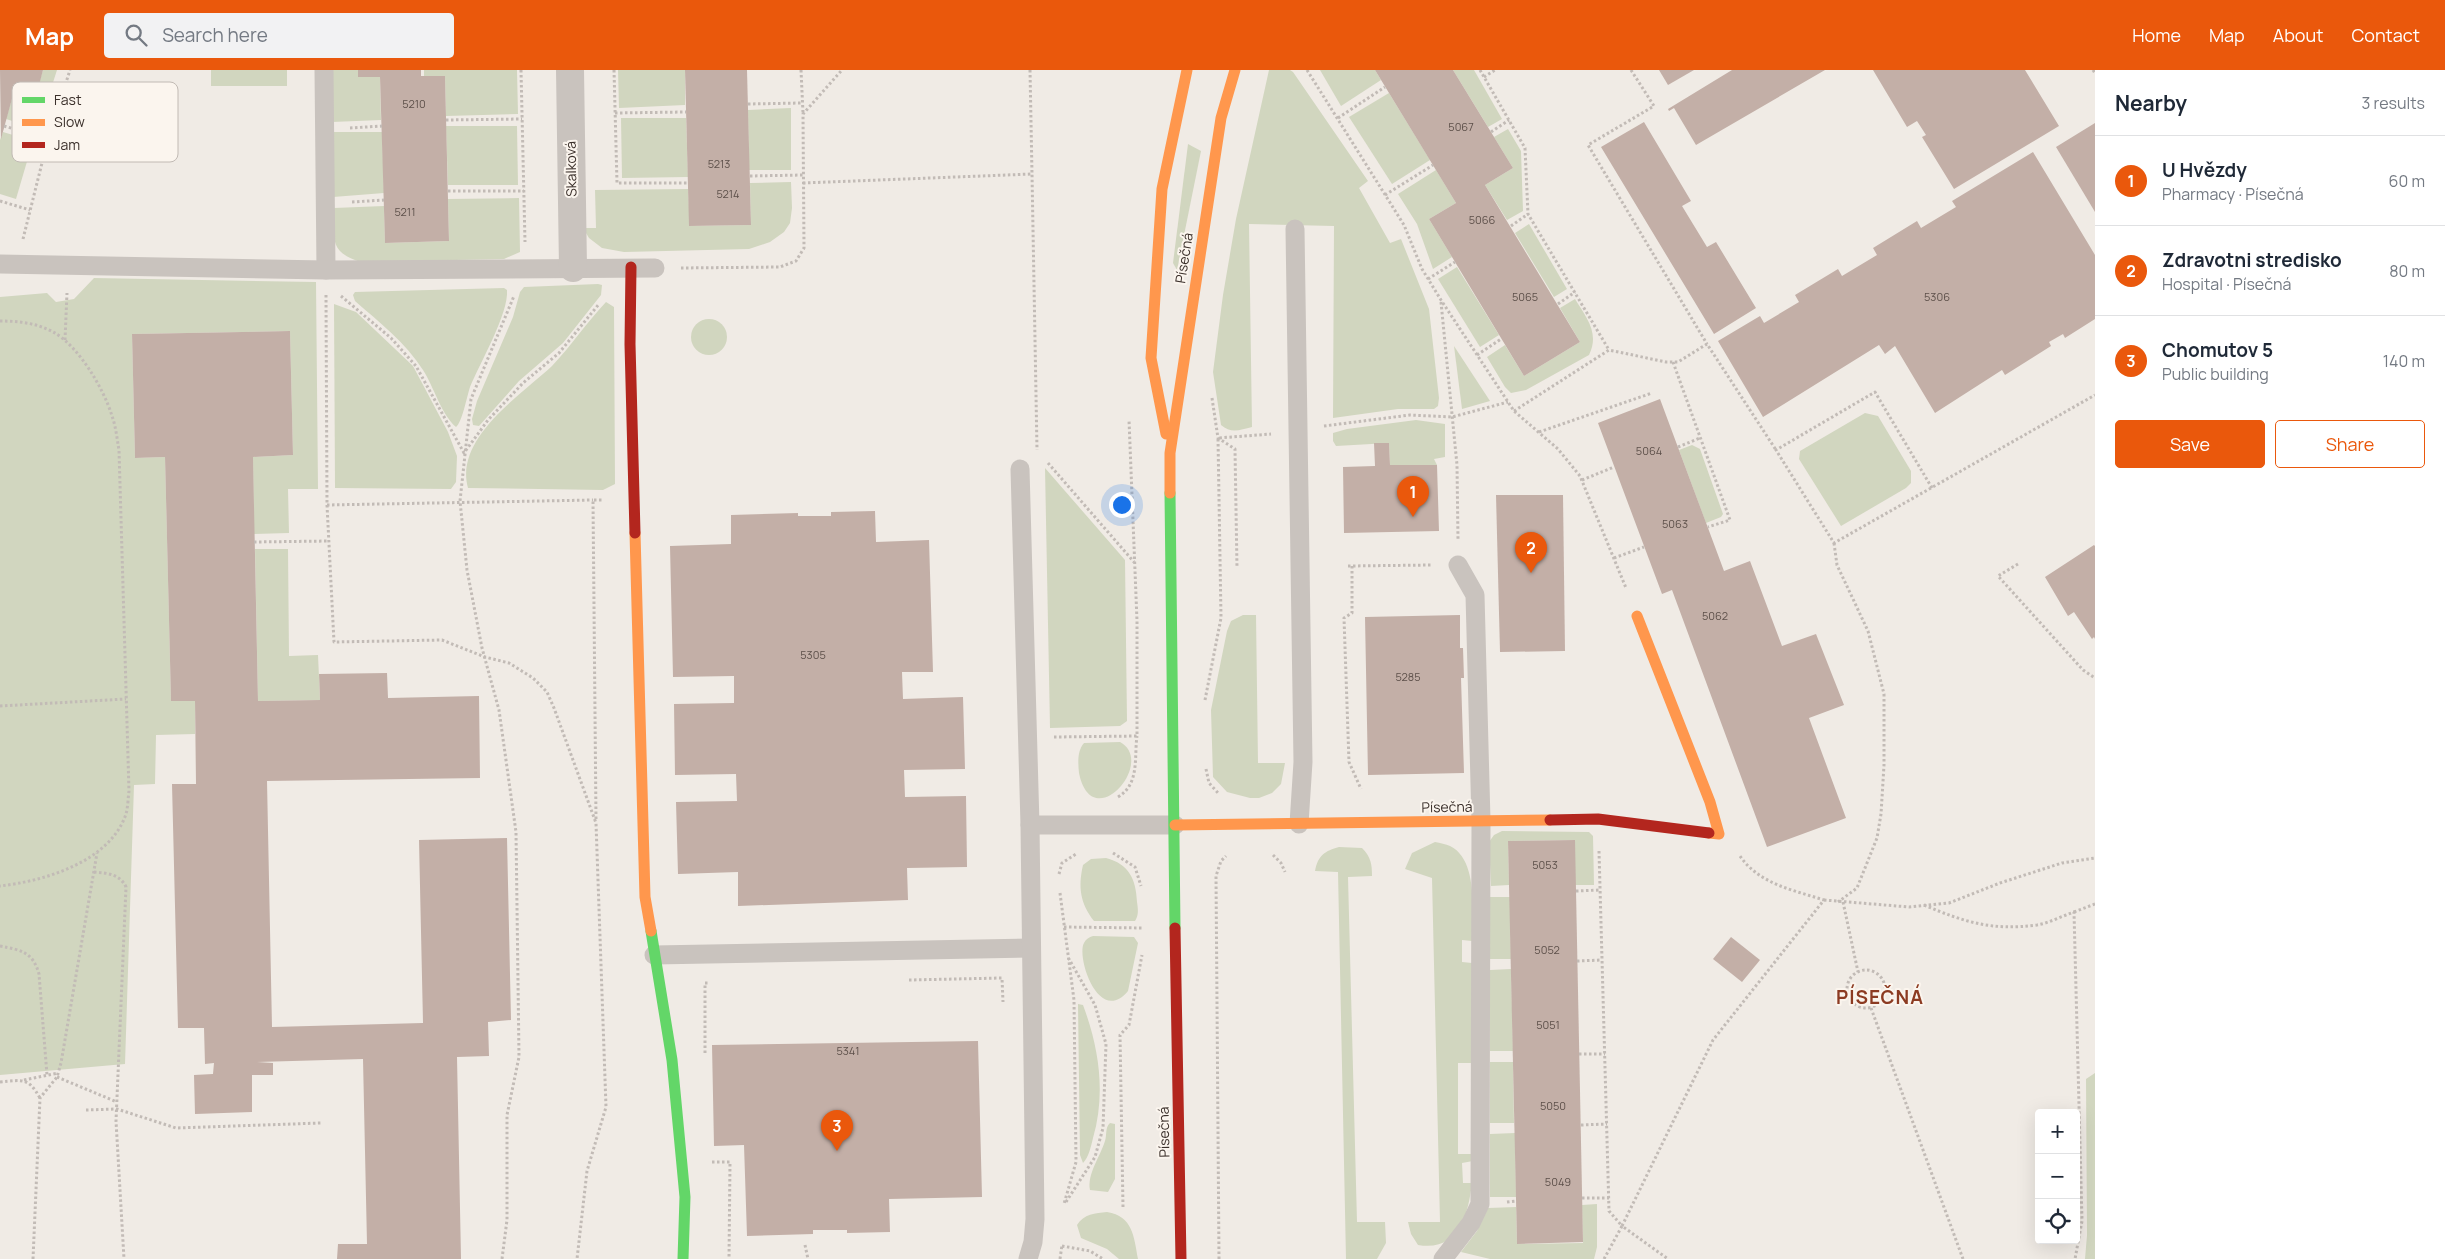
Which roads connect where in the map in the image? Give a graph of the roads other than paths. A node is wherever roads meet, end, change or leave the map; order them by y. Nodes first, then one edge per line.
1 (324, 70) edge
2 (570, 70) edge
3 (1188, 70) edge
4 (1235, 70) edge
5 (1295, 229) dead end
6 (8, 264) edge
7 (631, 267) junction
8 (573, 268) junction
9 (655, 268) road end
10 (326, 270) junction
11 (1170, 453) junction
12 (1020, 469) dead end
13 (1458, 565) road end
14 (1637, 616) road end
15 (1481, 821) junction
16 (1299, 824) junction
17 (1030, 825) junction
18 (1175, 825) junction
19 (1031, 948) junction
20 (654, 955) junction
21 (684, 1259) edge
22 (1028, 1259) edge
23 (1181, 1259) edge
24 (1443, 1259) edge

1 - 10 lane
2 - 8 street, Skalková
3 - 11 street, Písečná
4 - 11 street, Písečná
5 - 16 lane
6 - 10 lane
7 - 8 lane
7 - 9 lane
7 - 20 street
8 - 10 lane
11 - 18 street, Písečná
12 - 17 lane
13 - 15 lane
14 - 15 street, Písečná
15 - 16 street, Písečná
15 - 24 lane
16 - 18 street, Písečná
17 - 18 lane
17 - 19 lane
18 - 23 street, Písečná
19 - 20 lane
19 - 22 lane
20 - 21 street

